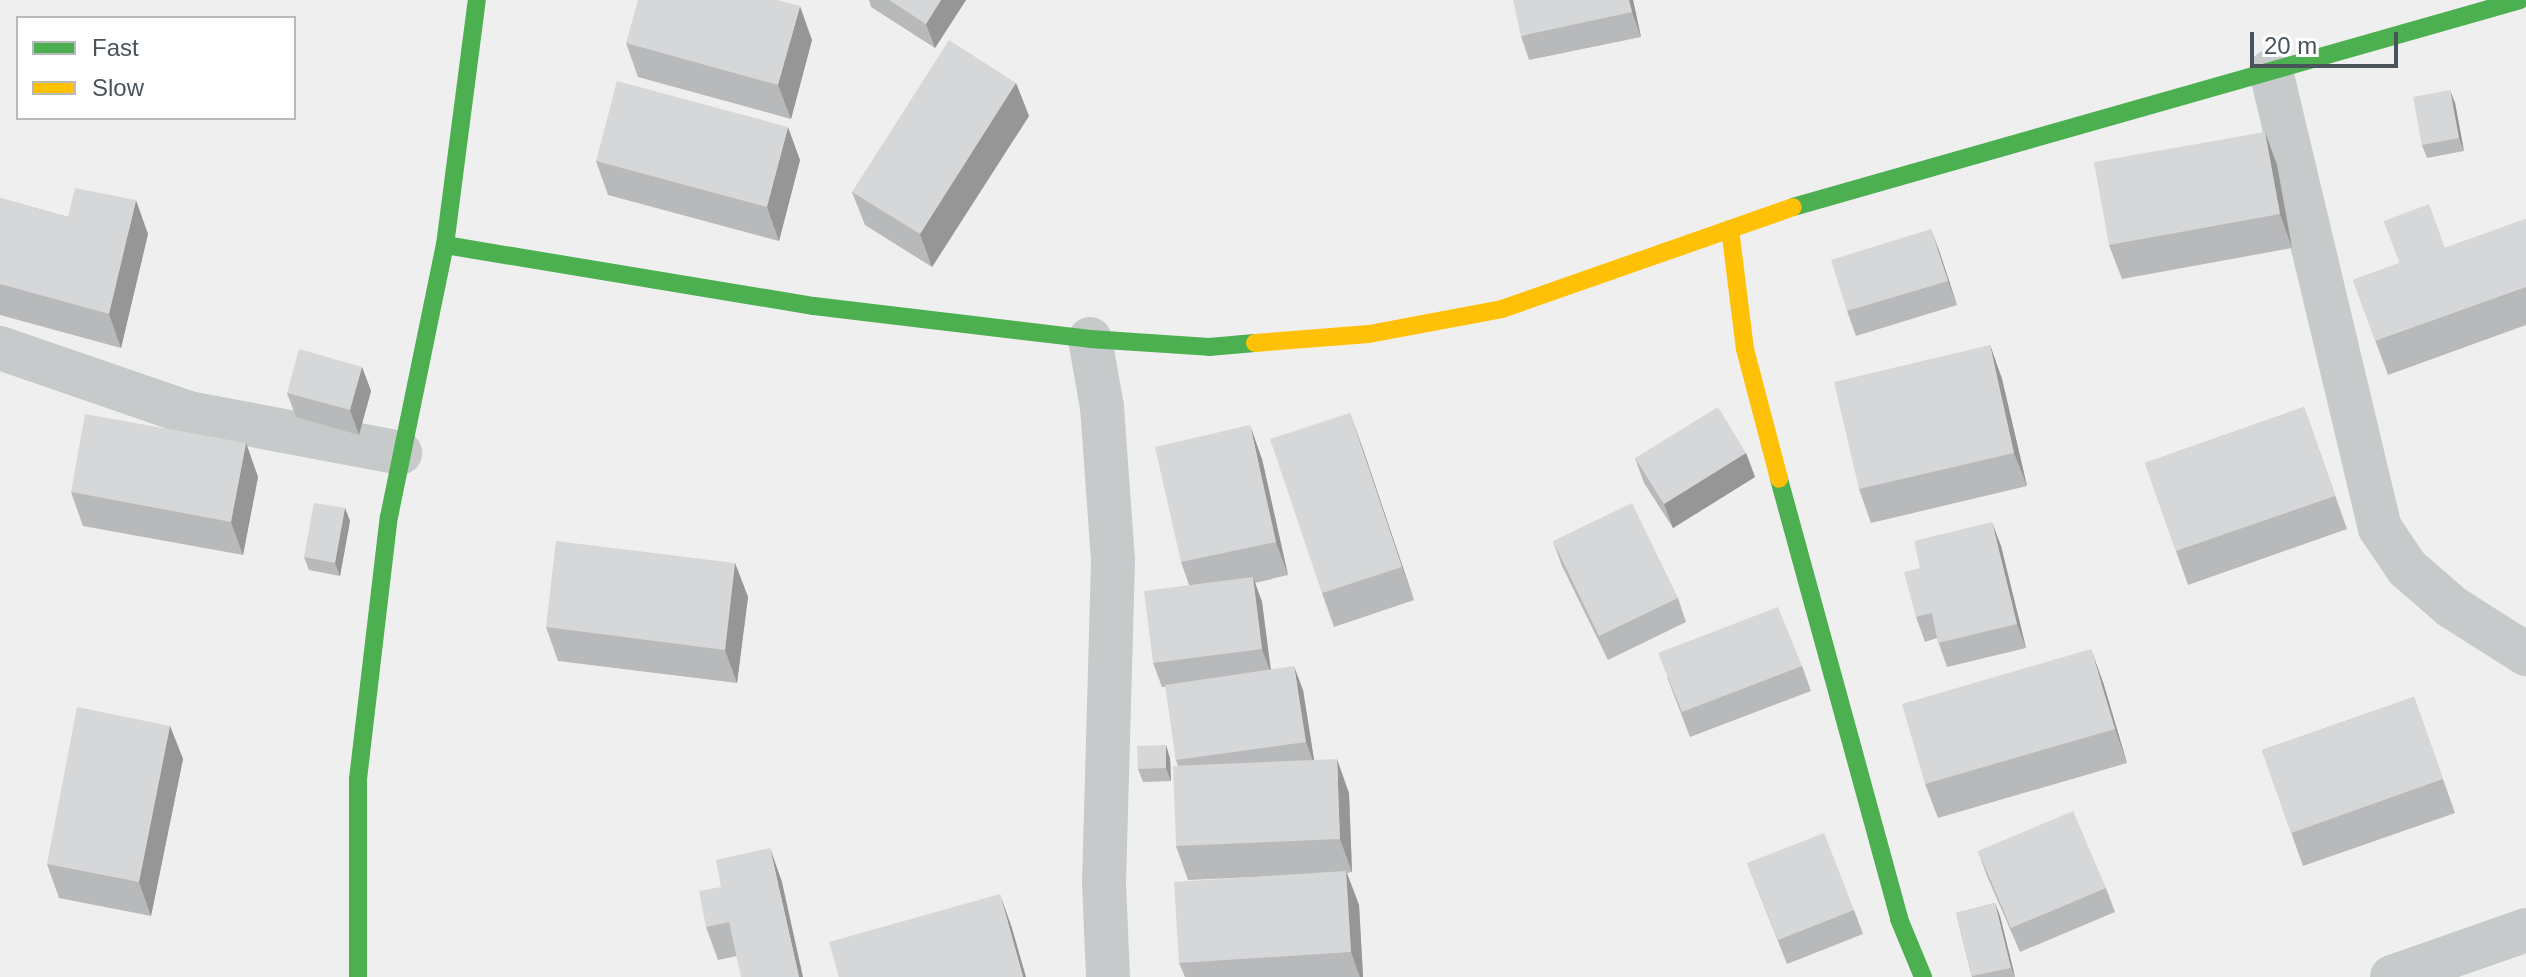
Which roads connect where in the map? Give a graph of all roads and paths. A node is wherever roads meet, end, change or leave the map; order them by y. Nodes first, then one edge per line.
1 (477, 0) edge
2 (2520, 0) edge
3 (2271, 71) junction
4 (1730, 229) junction
5 (445, 245) junction
6 (1090, 339) junction
7 (0, 348) edge
8 (400, 453) junction
9 (2526, 654) edge
10 (2526, 930) edge
11 (358, 977) edge
12 (1108, 977) edge
13 (1923, 977) edge
14 (2392, 977) edge

1 - 5 street
2 - 3 street
3 - 4 street
3 - 9 street
4 - 6 street
4 - 13 street
5 - 6 street
5 - 8 street
6 - 12 street
7 - 8 street
8 - 11 street
10 - 14 street

